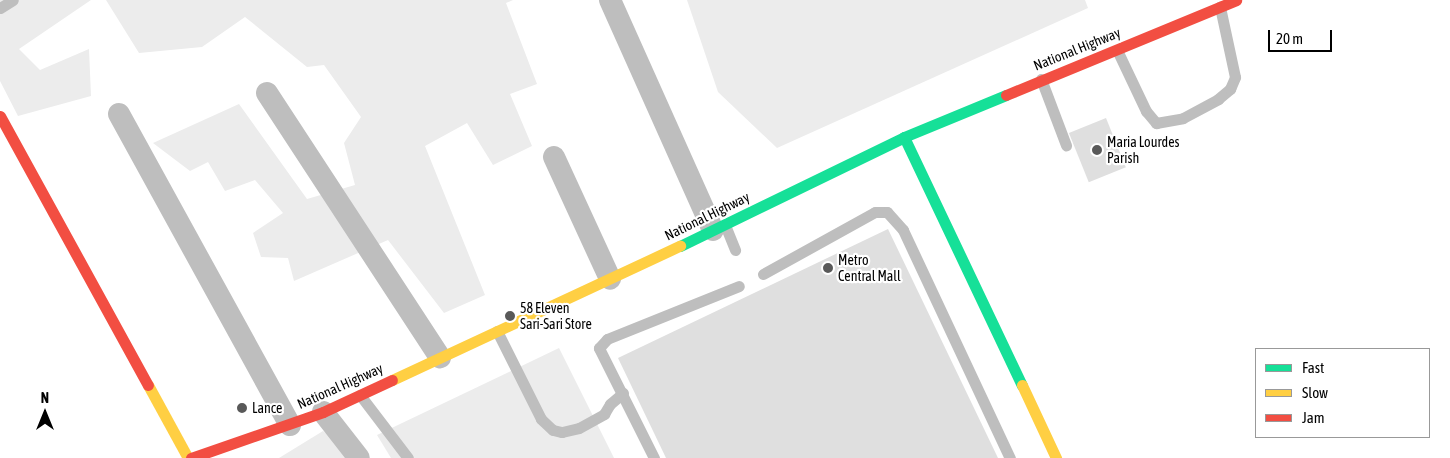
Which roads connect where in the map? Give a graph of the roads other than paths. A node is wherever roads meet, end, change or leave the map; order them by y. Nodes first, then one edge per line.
1 (12, 0) edge
2 (610, 0) edge
3 (1236, 0) edge
4 (1220, 7) junction
5 (0, 8) edge
6 (1117, 50) junction
7 (1041, 80) junction
8 (267, 93) dead end
9 (118, 114) dead end
10 (0, 116) edge
11 (904, 137) junction
12 (1066, 144) dead end
13 (554, 157) dead end
14 (719, 228) junction
15 (735, 250) dead end
16 (763, 274) dead end
17 (610, 279) junction
18 (739, 286) dead end
19 (496, 330) junction
20 (440, 357) junction
21 (623, 393) junction
22 (360, 395) junction
23 (324, 412) junction
24 (290, 425) junction
25 (190, 458) edge
26 (359, 458) edge
27 (408, 458) edge
28 (654, 458) edge
29 (1010, 458) edge
30 (1056, 458) edge

1 - 5 lane
2 - 14 street
3 - 4 main road, National Highway
4 - 6 main road, National Highway
4 - 6 lane
6 - 7 main road, National Highway
7 - 11 main road, National Highway
7 - 12 lane
8 - 20 street
9 - 24 street
10 - 25 main road
11 - 14 main road, National Highway
11 - 30 main road
13 - 17 street
14 - 15 lane
14 - 17 main road, National Highway
16 - 29 lane
17 - 19 main road, National Highway
18 - 21 lane
19 - 20 main road, National Highway
19 - 21 lane
20 - 22 main road, National Highway
21 - 28 lane
22 - 23 main road, National Highway
22 - 27 lane
23 - 24 main road, National Highway
23 - 26 street
24 - 25 main road, National Highway

